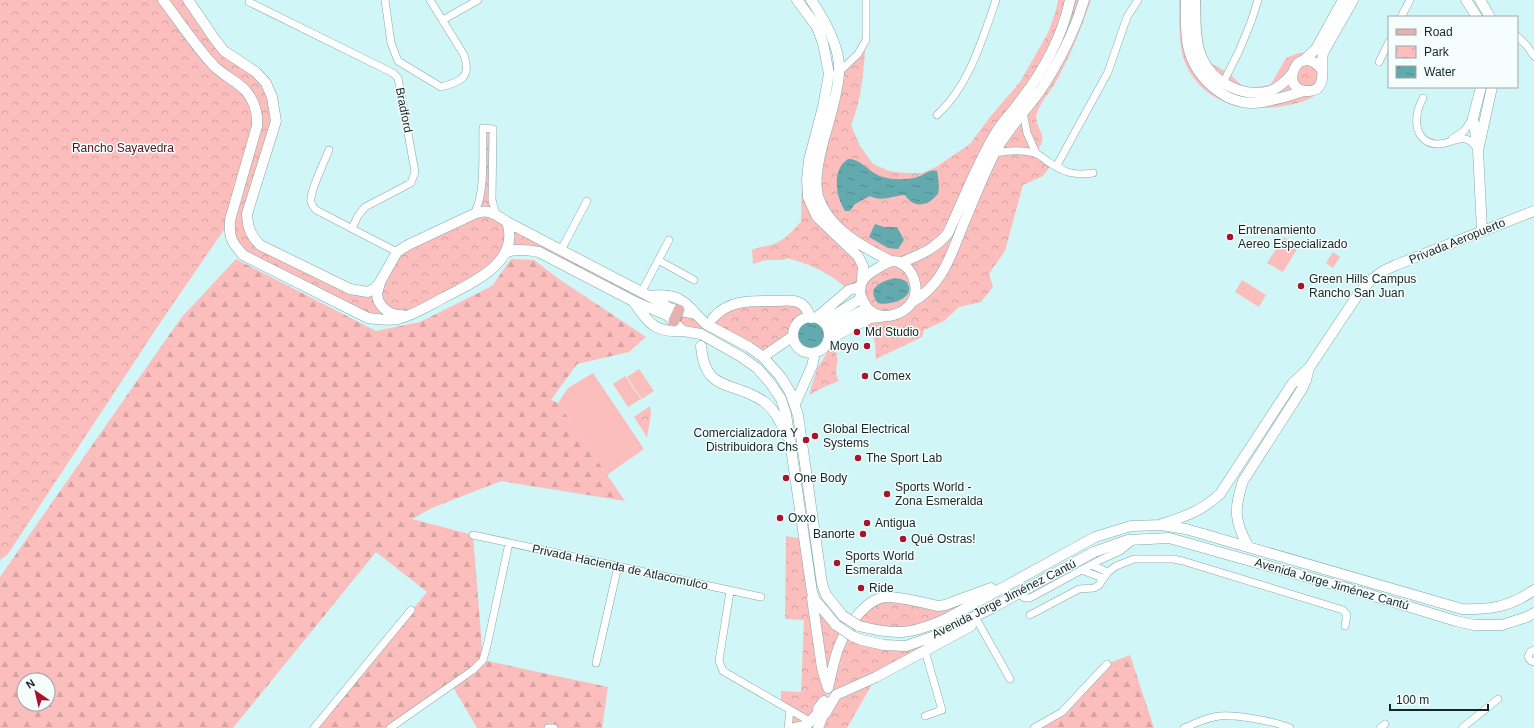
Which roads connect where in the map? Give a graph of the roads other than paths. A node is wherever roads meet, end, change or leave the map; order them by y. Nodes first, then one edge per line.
1 (163, 0) edge
2 (188, 0) edge
3 (385, 0) edge
4 (430, 0) edge
5 (478, 0) edge
6 (797, 0) edge
7 (811, 0) edge
8 (866, 0) edge
9 (996, 0) edge
10 (1070, 0) edge
11 (1084, 0) edge
12 (1138, 0) edge
13 (1186, 0) edge
14 (1195, 0) edge
15 (1258, 0) edge
16 (1343, 0) edge
17 (1353, 0) edge
18 (1410, 0) edge
19 (1466, 0) edge
20 (1480, 0) edge
21 (249, 2) dead end
22 (1402, 16) edge
23 (1476, 16) edge
24 (1489, 16) edge
25 (443, 20) junction
26 (1518, 37) edge
27 (1388, 44) edge
28 (1534, 56) edge
29 (1303, 60) junction
30 (1379, 62) dead end
31 (1322, 70) junction
32 (839, 72) junction
33 (829, 74) junction
34 (1292, 74) junction
35 (1222, 83) junction
36 (1481, 88) edge
37 (1492, 88) edge
38 (1304, 91) junction
39 (1422, 98) dead end
40 (1023, 112) junction
41 (937, 115) dead end
42 (1473, 118) junction
43 (1448, 141) junction
44 (329, 150) dead end
45 (1478, 150) junction
46 (1036, 153) junction
47 (994, 154) junction
48 (1056, 167) junction
49 (1093, 173) dead end
50 (587, 201) dead end
51 (1534, 211) edge
52 (474, 214) junction
53 (496, 214) junction
54 (507, 222) junction
55 (352, 228) junction
56 (1482, 231) junction
57 (669, 240) dead end
58 (561, 250) junction
59 (397, 252) junction
60 (505, 253) junction
61 (658, 260) junction
62 (896, 262) junction
63 (694, 280) dead end
64 (380, 282) junction
65 (861, 283) junction
66 (645, 294) junction
67 (859, 299) junction
68 (633, 300) junction
69 (912, 302) junction
70 (865, 309) junction
71 (670, 312) junction
72 (696, 314) junction
73 (410, 315) junction
74 (882, 317) junction
75 (837, 319) junction
76 (710, 321) junction
77 (819, 322) junction
78 (683, 331) junction
79 (701, 334) junction
80 (793, 336) junction
81 (828, 340) junction
82 (701, 346) dead end
83 (815, 353) junction
84 (763, 357) junction
85 (1309, 368) junction
86 (795, 404) junction
87 (790, 441) junction
88 (1161, 525) junction
89 (473, 535) dead end
90 (1134, 540) junction
91 (509, 543) junction
92 (1248, 546) junction
93 (1091, 565) junction
94 (618, 566) junction
95 (1081, 570) junction
96 (1108, 572) junction
97 (1027, 574) junction
98 (1103, 578) junction
99 (1534, 590) edge
100 (730, 591) junction
101 (812, 592) junction
102 (1018, 594) junction
103 (761, 597) dead end
104 (992, 608) junction
105 (412, 610) dead end
106 (1534, 613) edge
107 (1030, 615) dead end
108 (978, 622) junction
109 (1345, 626) dead end
110 (1534, 650) edge
111 (925, 651) junction
112 (1534, 662) edge
113 (596, 663) dead end
114 (1107, 664) dead end
115 (1010, 678) dead end
116 (831, 691) junction
117 (1498, 699) dead end
118 (790, 710) junction
119 (925, 716) dead end
120 (816, 717) edge
121 (314, 728) edge
122 (390, 728) edge
123 (548, 728) edge
124 (554, 728) edge
125 (788, 728) edge
126 (1034, 728) edge
127 (1184, 728) edge
128 (1290, 728) edge
129 (1462, 728) edge

1 - 73 main road
2 - 64 main road
3 - 25 street
4 - 25 street
5 - 25 street
6 - 33 main road
7 - 32 main road
8 - 32 street
9 - 41 street
10 - 62 main road
11 - 40 main road
12 - 48 street
13 - 38 main road
14 - 35 main road
15 - 35 street
16 - 29 main road
17 - 31 main road
18 - 22 street
19 - 23 main road
20 - 24 main road
21 - 55 street, Bradford
26 - 28 street
27 - 30 street
29 - 31 main road
29 - 34 main road
31 - 38 main road
32 - 33 street
32 - 62 main road
33 - 65 main road
34 - 35 main road
34 - 38 main road
36 - 42 main road
37 - 45 main road
39 - 43 street
40 - 46 street
40 - 47 main road
42 - 43 street
42 - 45 main road
43 - 45 street
44 - 55 street
45 - 56 main road
46 - 47 street
46 - 48 street
47 - 69 main road
48 - 49 street
50 - 58 street
51 - 56 main road, Privada Aeropuerto
52 - 53 main road
52 - 53 street
52 - 59 main road
53 - 54 main road
54 - 58 main road
54 - 60 main road
55 - 59 street
56 - 85 main road, Privada Aeropuerto
57 - 61 street
58 - 66 main road
59 - 64 main road
60 - 68 main road
60 - 73 main road
61 - 63 street
61 - 66 street
62 - 65 main road
62 - 69 main road
64 - 73 main road
65 - 67 main road
65 - 75 main road
66 - 71 main road
66 - 72 main road, Avenida Jorge Jiménez Cantú
67 - 70 main road
67 - 75 main road
68 - 71 main road
68 - 78 main road, Avenida Jorge Jiménez Cantú
69 - 74 main road
70 - 74 main road
70 - 75 main road
71 - 72 main road
71 - 78 main road
72 - 76 main road, Avenida Jorge Jiménez Cantú
74 - 75 main road
75 - 77 main road
75 - 81 main road
76 - 77 main road
76 - 79 main road
76 - 84 main road, Avenida Jorge Jiménez Cantú
77 - 80 main road
77 - 81 main road
78 - 79 main road, Avenida Jorge Jiménez Cantú
79 - 87 main road, Avenida Jorge Jiménez Cantú
80 - 83 main road
80 - 84 main road
81 - 83 main road
82 - 87 main road
83 - 86 main road
84 - 86 main road, Avenida Jorge Jiménez Cantú
85 - 88 main road, Privada Aeropuerto
85 - 92 main road, Privada Aeropuerto
86 - 97 main road, Avenida Jorge Jiménez Cantú, bridge
87 - 101 main road, Avenida Jorge Jiménez Cantú
88 - 92 main road, Avenida Jorge Jiménez Cantú
88 - 97 main road, Avenida Jorge Jiménez Cantú
89 - 91 street, Privada Hacienda de Atlacomulco
90 - 93 street
90 - 102 main road, Avenida Jorge Jiménez Cantú
90 - 106 main road, Avenida Jorge Jiménez Cantú
91 - 94 street, Privada Hacienda de Atlacomulco
91 - 122 street
92 - 99 main road, Avenida Jorge Jiménez Cantú
93 - 95 street
93 - 96 street
94 - 100 street, Privada Hacienda de Atlacomulco
94 - 113 street, Privada Hacienda de Atlacomulco
95 - 98 street
95 - 102 street
96 - 98 street
96 - 109 street
97 - 116 main road
98 - 107 street
100 - 103 street, Privada Hacienda de Atlacomulco
100 - 118 street
101 - 104 main road, Avenida Jorge Jiménez Cantú, bridge
101 - 116 main road
102 - 104 main road, Avenida Jorge Jiménez Cantú
104 - 108 main road
105 - 121 street
108 - 111 main road
108 - 115 street
110 - 112 street
111 - 116 main road
111 - 119 street
114 - 126 street
116 - 120 main road
117 - 129 street
118 - 120 street
118 - 125 street
123 - 124 street
127 - 128 street

